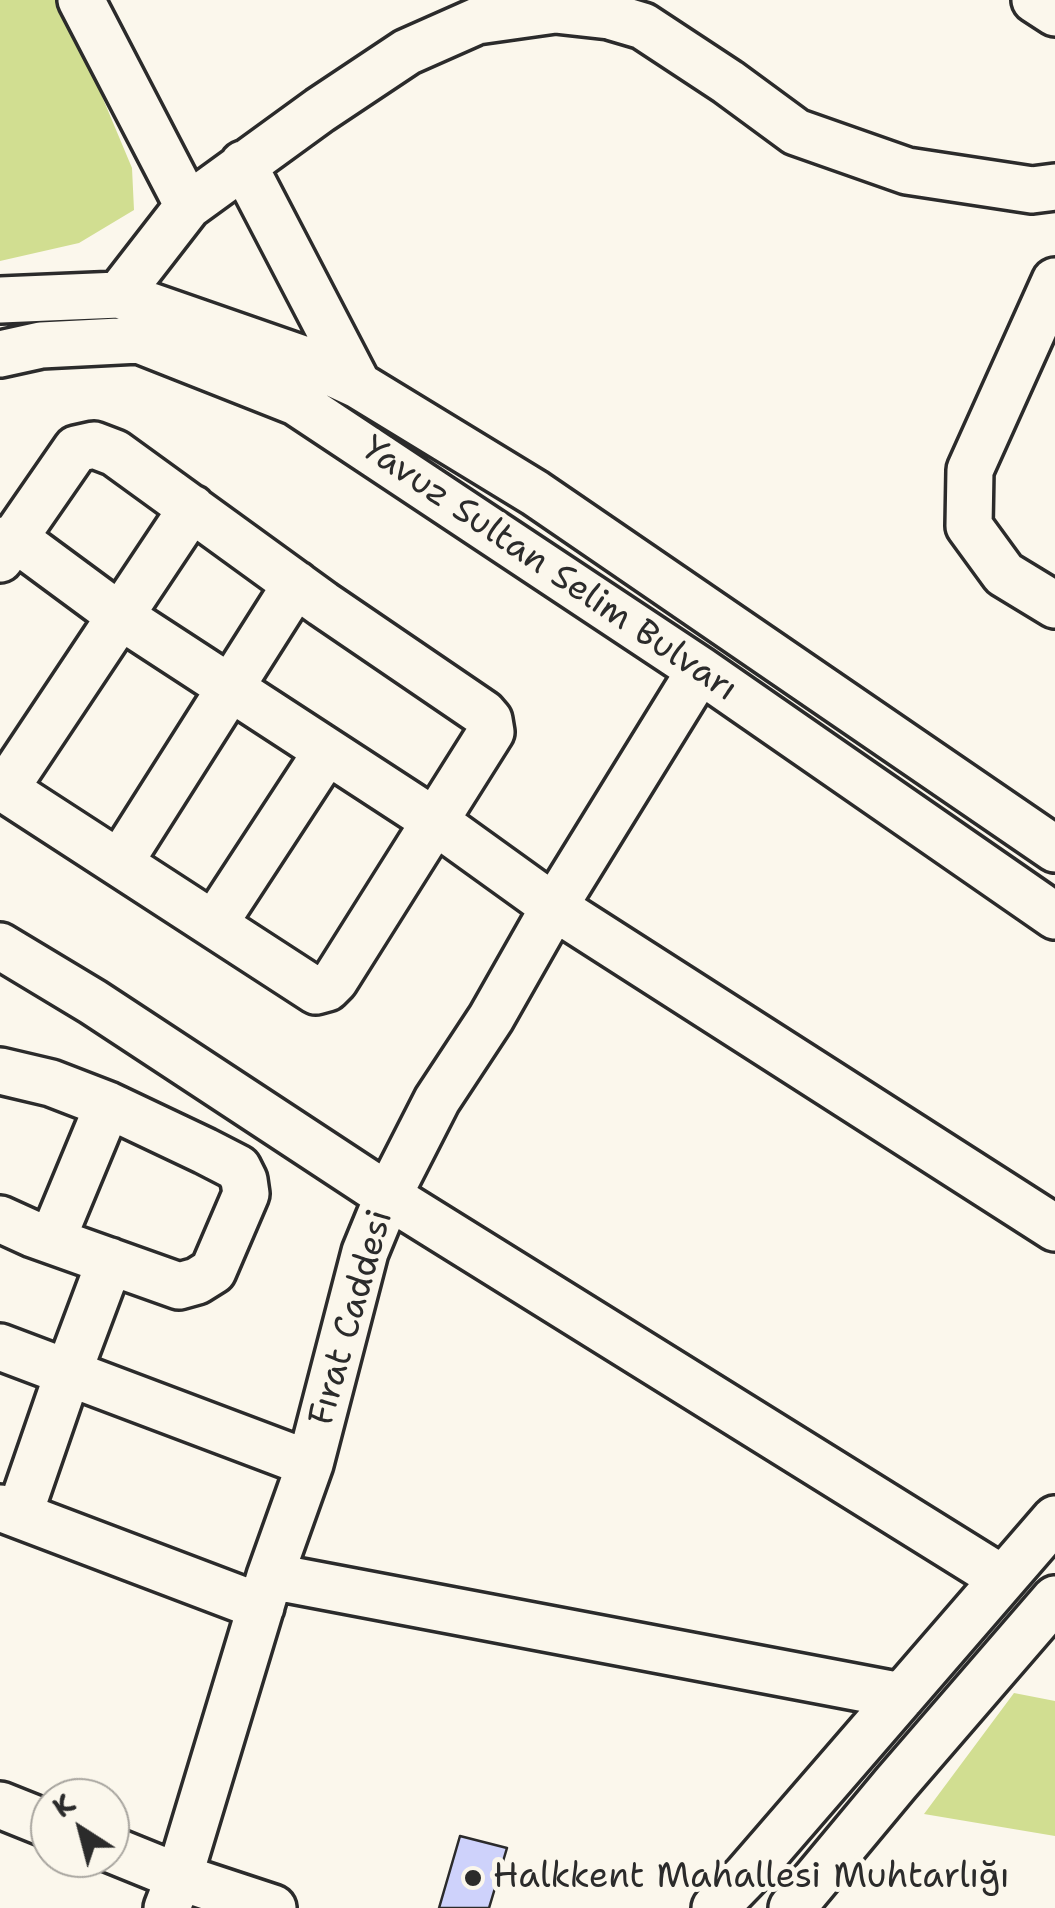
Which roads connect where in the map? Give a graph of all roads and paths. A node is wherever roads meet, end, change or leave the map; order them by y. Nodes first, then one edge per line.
1 (81, 0) edge
2 (1035, 0) edge
3 (611, 8) edge
4 (467, 10) edge
5 (1055, 13) edge
6 (243, 164) junction
7 (1055, 188) edge
8 (188, 206) junction
9 (1055, 281) edge
10 (119, 295) junction
11 (0, 300) edge
12 (0, 354) edge
13 (358, 384) junction
14 (192, 508) junction
15 (4, 546) edge
16 (296, 584) junction
17 (1055, 605) edge
18 (120, 616) junction
19 (700, 670) junction
20 (230, 688) junction
21 (326, 751) junction
22 (3, 788) edge
23 (436, 822) junction
24 (1055, 849) edge
25 (120, 862) junction
26 (554, 907) junction
27 (1055, 916) edge
28 (214, 924) junction
29 (0, 946) edge
30 (0, 1071) edge
31 (108, 1105) junction
32 (388, 1196) junction
33 (0, 1219) edge
34 (1055, 1228) edge
35 (52, 1240) junction
36 (110, 1261) junction
37 (0, 1347) edge
38 (68, 1373) junction
39 (310, 1464) junction
40 (9, 1511) edge
41 (1055, 1519) edge
42 (1003, 1579) junction
43 (266, 1591) junction
44 (1055, 1599) edge
45 (1040, 1639) edge
46 (902, 1696) junction
47 (0, 1805) edge
48 (30, 1817) edge
49 (130, 1863) edge
50 (173, 1892) edge
51 (273, 1908) edge
52 (715, 1908) edge
53 (792, 1908) edge

1 - 8 street
2 - 5 street
3 - 4 street
3 - 7 street
4 - 6 street
6 - 8 street
6 - 13 street
8 - 10 street
9 - 17 street
10 - 11 street, Yavuz Sultan Selim Bulvarı
10 - 13 street, Yavuz Sultan Selim Bulvarı
12 - 19 street, Yavuz Sultan Selim Bulvarı
13 - 24 street, Yavuz Sultan Selim Bulvarı
14 - 15 street
14 - 16 street
14 - 18 street
15 - 18 street
16 - 20 street
16 - 23 street
18 - 20 street
18 - 22 street
19 - 26 street, Fırat Caddesi
19 - 27 street, Yavuz Sultan Selim Bulvarı
20 - 21 street
20 - 25 street
21 - 23 street
21 - 28 street
22 - 25 street
23 - 26 street
23 - 28 street
25 - 28 street
26 - 32 street, Fırat Caddesi
26 - 34 street
29 - 32 street
30 - 31 street
31 - 35 street
31 - 36 street
32 - 39 street, Fırat Caddesi
32 - 42 street
33 - 35 street
35 - 36 street
36 - 38 street
37 - 38 street
38 - 39 street
38 - 40 street
39 - 43 street, Fırat Caddesi
40 - 43 street
41 - 42 street
42 - 46 street
43 - 46 street
43 - 50 street, Fırat Caddesi
44 - 45 street
45 - 53 street
46 - 52 street
47 - 48 street
49 - 50 street
50 - 51 street

